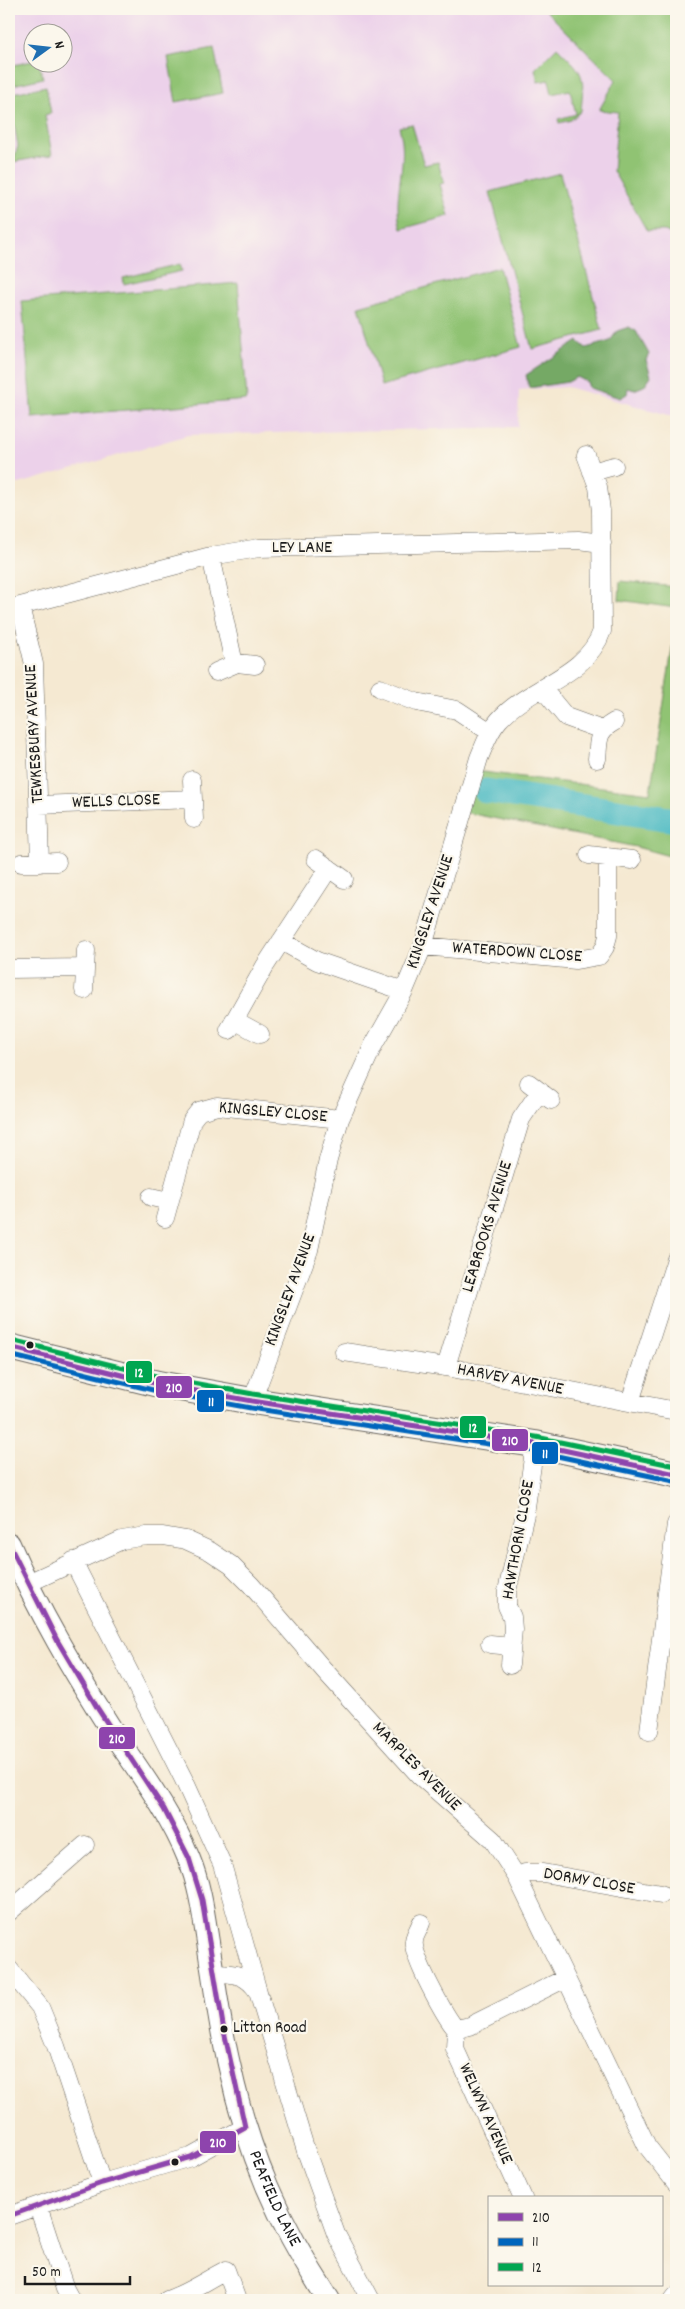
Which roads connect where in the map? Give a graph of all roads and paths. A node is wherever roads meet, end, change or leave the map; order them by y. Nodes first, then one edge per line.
1 (614, 466) dead end
2 (602, 544) junction
3 (211, 556) junction
4 (14, 608) edge
5 (234, 664) junction
6 (255, 664) dead end
7 (216, 672) dead end
8 (380, 688) dead end
9 (542, 688) junction
10 (490, 732) junction
11 (597, 759) dead end
12 (192, 780) dead end
13 (192, 799) junction
14 (39, 805) junction
15 (194, 819) dead end
16 (589, 855) dead end
17 (608, 857) junction
18 (632, 860) dead end
19 (21, 863) dead end
20 (344, 879) dead end
21 (281, 941) junction
22 (423, 946) junction
23 (86, 950) dead end
24 (85, 968) junction
25 (9, 969) edge
26 (84, 990) dead end
27 (404, 991) junction
28 (260, 1034) dead end
29 (540, 1091) dead end
30 (340, 1119) junction
31 (151, 1197) dead end
32 (676, 1259) edge
33 (9, 1347) edge
34 (344, 1352) dead end
35 (446, 1367) junction
36 (252, 1400) junction
37 (630, 1402) junction
38 (676, 1411) edge
39 (535, 1444) junction
40 (676, 1474) edge
41 (676, 1524) edge
42 (9, 1544) edge
43 (74, 1561) junction
44 (26, 1584) junction
45 (490, 1644) dead end
46 (511, 1646) junction
47 (510, 1665) dead end
48 (649, 1731) dead end
49 (85, 1845) dead end
50 (517, 1877) junction
51 (662, 1894) dead end
52 (9, 1912) edge
53 (421, 1923) dead end
54 (9, 1969) edge
55 (213, 1972) junction
56 (566, 1978) junction
57 (258, 1992) junction
58 (456, 2029) junction
59 (245, 2127) junction
60 (102, 2183) junction
61 (676, 2183) edge
62 (522, 2196) edge
63 (38, 2206) junction
64 (9, 2216) edge
65 (676, 2296) edge
66 (71, 2300) edge
67 (167, 2300) edge
68 (236, 2300) edge
69 (329, 2300) edge
70 (372, 2300) edge
71 (672, 2300) edge

1 - 2 street, KINGSLEY AVENUE
2 - 3 street, LEY LANE
2 - 9 street, KINGSLEY AVENUE
3 - 4 street, LEY LANE
3 - 5 street
4 - 14 street, TEWKESBURY AVENUE
5 - 6 street
5 - 7 street
8 - 10 street
9 - 10 street, KINGSLEY AVENUE
9 - 11 street
10 - 22 street, KINGSLEY AVENUE
12 - 13 street
13 - 14 street, WELLS CLOSE
13 - 15 street
14 - 19 street, TEWKESBURY AVENUE
16 - 17 street
17 - 18 street
17 - 22 street, WATERDOWN CLOSE
20 - 21 street
21 - 27 street
21 - 28 street
22 - 27 street, KINGSLEY AVENUE
23 - 24 street
24 - 25 street
24 - 26 street
27 - 30 street, KINGSLEY AVENUE
29 - 35 street, LEABROOKS AVENUE
30 - 31 street, KINGSLEY CLOSE
30 - 36 street, KINGSLEY AVENUE
32 - 37 street
33 - 36 highway
34 - 35 street, HARVEY AVENUE
35 - 37 street, HARVEY AVENUE
36 - 39 highway
37 - 38 street, HARVEY AVENUE
39 - 40 highway
39 - 46 street, HAWTHORN CLOSE
41 - 48 street
42 - 44 main road, PEAFIELD LANE
43 - 44 street, MARPLES AVENUE
43 - 50 street, MARPLES AVENUE
43 - 57 street
44 - 55 main road, PEAFIELD LANE
45 - 46 street
46 - 47 street, HAWTHORN CLOSE
49 - 52 street
50 - 51 street, DORMY CLOSE
50 - 56 street, MARPLES AVENUE
53 - 58 street
54 - 60 street
55 - 57 street
55 - 59 main road, PEAFIELD LANE
56 - 58 street
56 - 61 street, MARPLES AVENUE
57 - 70 street
58 - 62 street, WELWYN AVENUE
59 - 60 street
59 - 69 main road, PEAFIELD LANE
60 - 63 street
63 - 64 street
63 - 66 street
65 - 71 street
67 - 68 street

